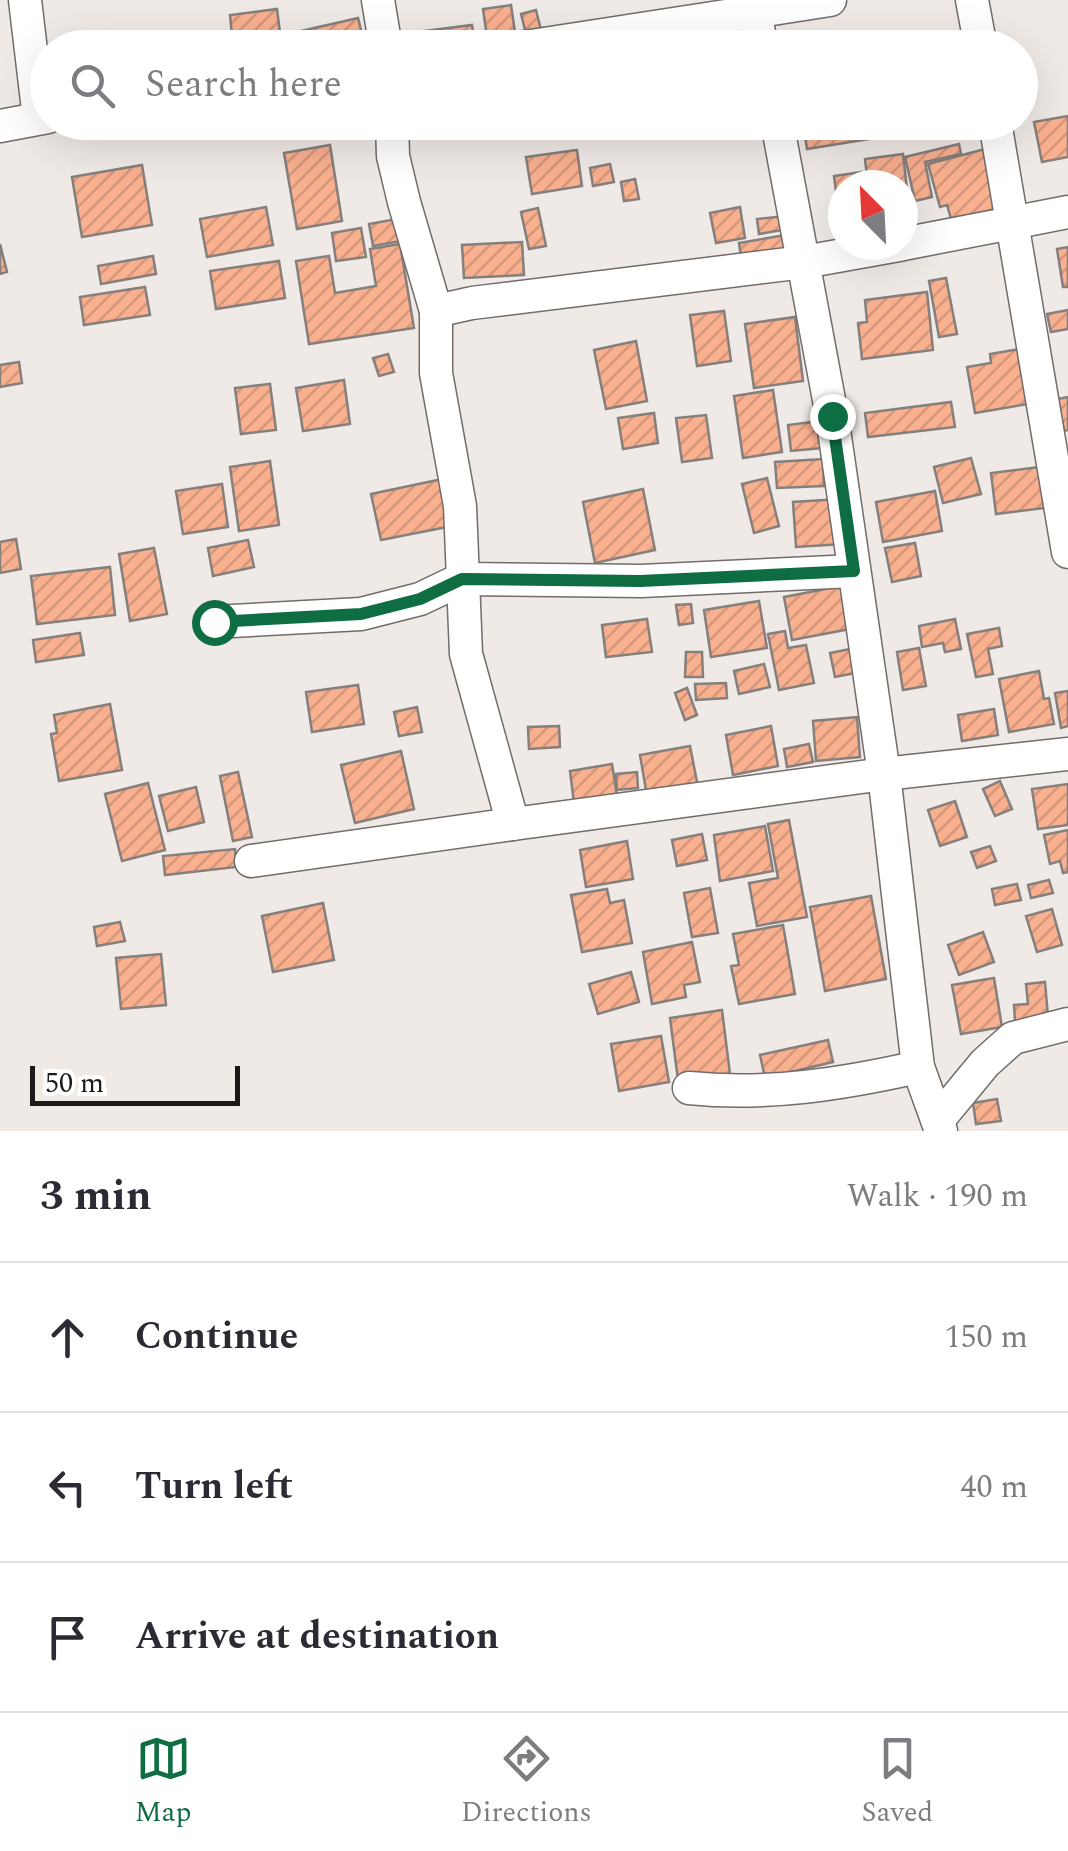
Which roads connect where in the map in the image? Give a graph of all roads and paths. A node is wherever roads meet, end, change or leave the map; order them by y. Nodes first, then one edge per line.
1 (25, 0) edge
2 (378, 0) edge
3 (830, 0) edge
4 (972, 0) edge
5 (720, 9) edge
6 (755, 12) junction
7 (383, 30) edge
8 (611, 30) edge
9 (758, 30) edge
10 (978, 30) edge
11 (30, 33) edge
12 (30, 120) edge
13 (0, 126) edge
14 (393, 140) edge
15 (780, 140) edge
16 (998, 140) edge
17 (1068, 212) edge
18 (1014, 224) junction
19 (918, 242) edge
20 (828, 258) edge
21 (804, 262) junction
22 (436, 310) junction
23 (1068, 552) edge
24 (854, 571) junction
25 (462, 579) junction
26 (214, 622) dead end
27 (1068, 754) edge
28 (884, 774) junction
29 (513, 824) junction
30 (251, 861) dead end
31 (1068, 1024) edge
32 (918, 1067) junction
33 (689, 1088) dead end
34 (940, 1126) edge

1 - 11 street
2 - 7 street
3 - 6 street
4 - 10 street
5 - 6 street
5 - 8 street
6 - 9 street
12 - 13 street
14 - 22 street
15 - 21 street
16 - 18 street
17 - 18 street
18 - 19 street
18 - 23 street
20 - 21 street
21 - 22 street
21 - 24 street
22 - 25 street
24 - 25 street
24 - 28 street
25 - 26 street
25 - 29 street
27 - 28 street
28 - 29 street
28 - 32 street
29 - 30 street
31 - 34 street
32 - 33 street
32 - 34 street

